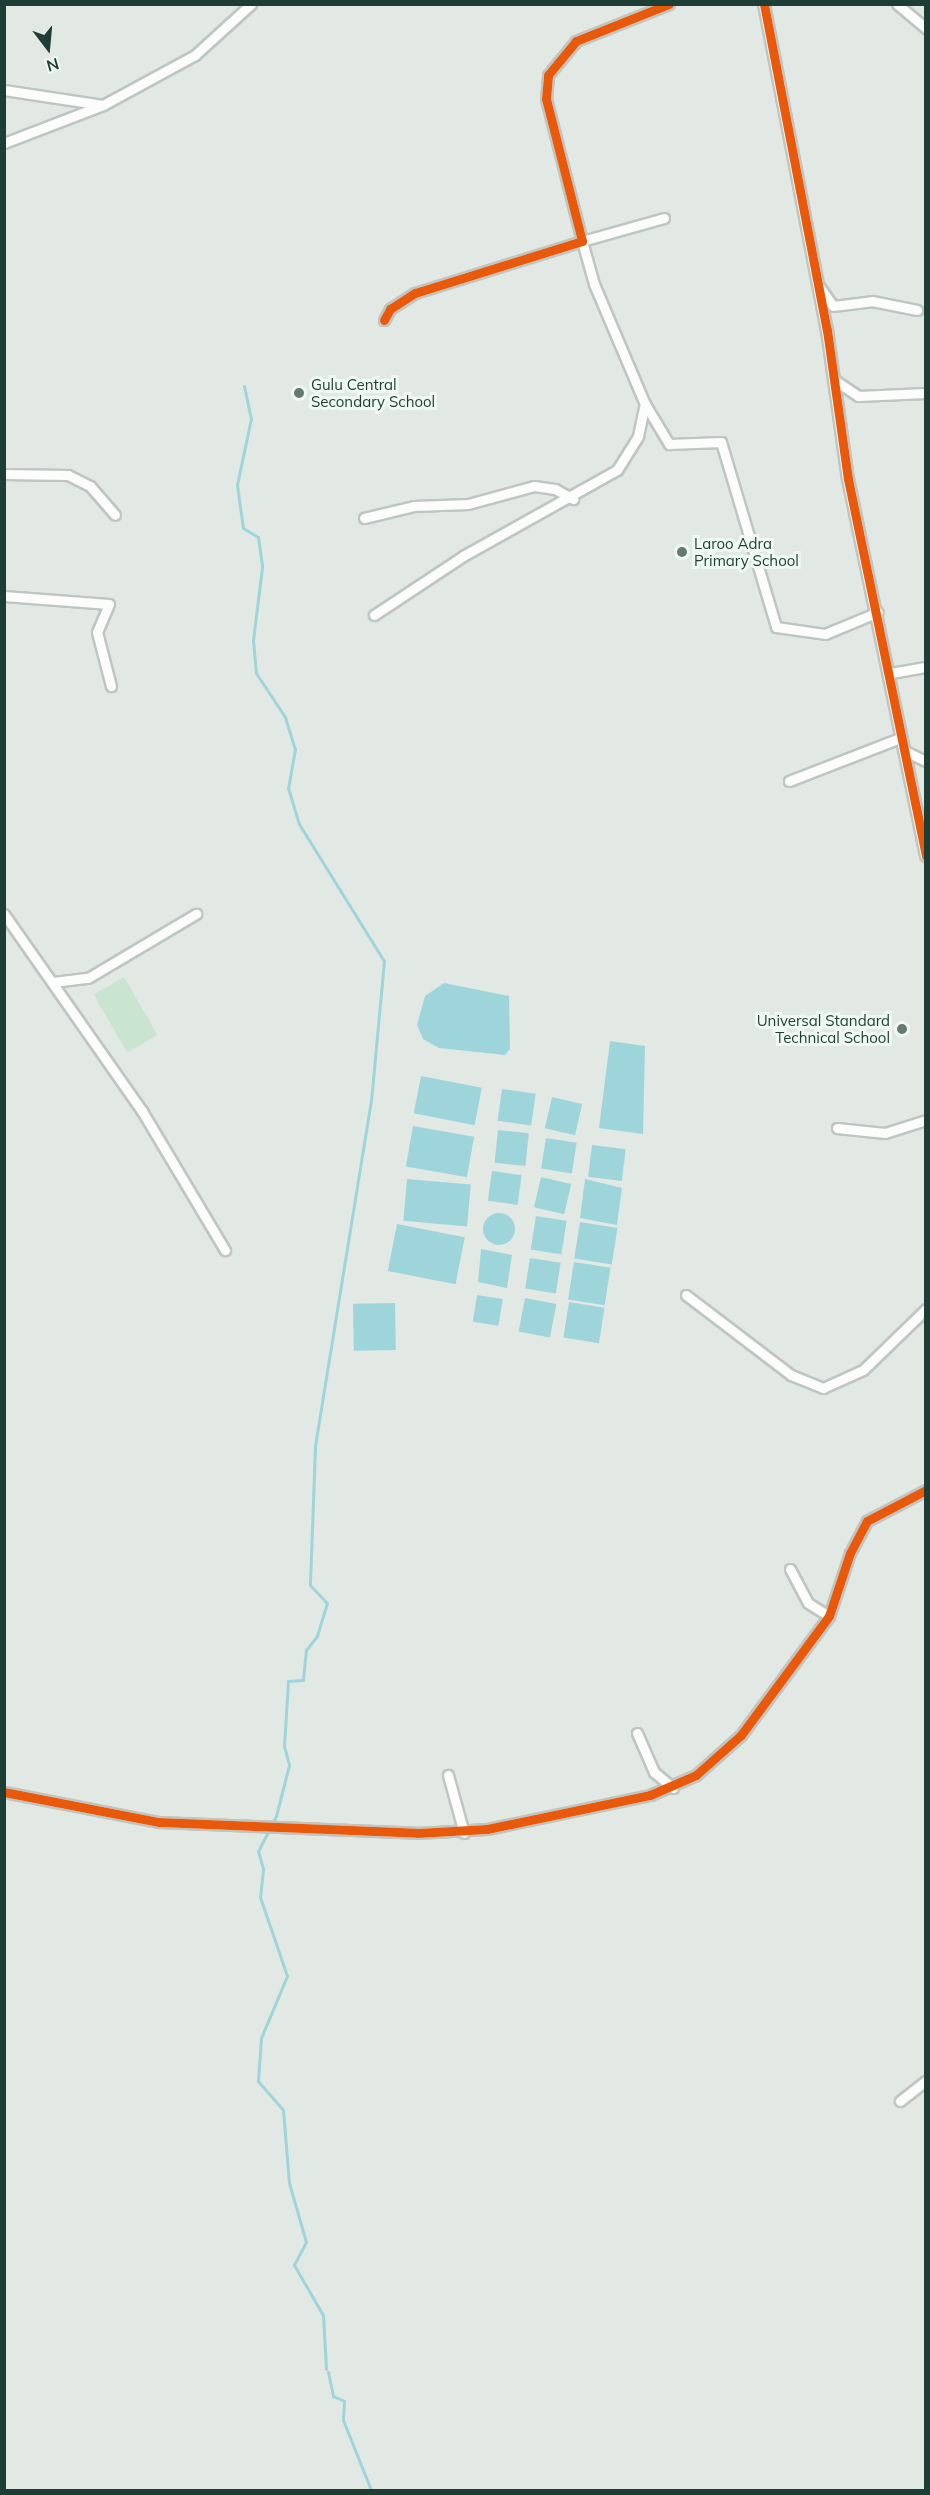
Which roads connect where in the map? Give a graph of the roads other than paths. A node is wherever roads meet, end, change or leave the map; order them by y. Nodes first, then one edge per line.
1 (250, 4) edge
2 (669, 4) edge
3 (764, 4) edge
4 (897, 4) edge
5 (926, 28) edge
6 (4, 90) edge
7 (103, 105) junction
8 (4, 142) edge
9 (664, 218) dead end
10 (582, 241) junction
11 (817, 284) junction
12 (917, 310) dead end
13 (384, 320) dead end
14 (833, 379) junction
15 (926, 393) edge
16 (645, 404) junction
17 (4, 474) edge
18 (573, 499) junction
19 (115, 515) dead end
20 (364, 518) dead end
21 (4, 596) edge
22 (878, 612) junction
23 (374, 615) dead end
24 (926, 667) edge
25 (891, 673) junction
26 (111, 686) dead end
27 (900, 738) junction
28 (903, 750) junction
29 (926, 761) edge
30 (789, 781) dead end
31 (914, 803) junction
32 (926, 806) edge
33 (926, 856) edge
34 (4, 914) edge
35 (196, 914) dead end
36 (53, 982) junction
37 (926, 1120) edge
38 (837, 1128) dead end
39 (225, 1250) dead end
40 (686, 1295) dead end
41 (926, 1308) edge
42 (926, 1490) edge
43 (790, 1569) dead end
44 (829, 1616) junction
45 (637, 1733) dead end
46 (448, 1775) dead end
47 (673, 1788) junction
48 (4, 1792) edge
49 (464, 1833) junction
50 (926, 2081) edge
51 (900, 2101) dead end

1 - 7 street
2 - 10 street
3 - 11 street
4 - 5 street
6 - 7 street
7 - 8 street
9 - 10 street
10 - 13 street
10 - 16 street
11 - 12 street
11 - 14 street
14 - 15 street
14 - 22 street
16 - 18 street
16 - 22 street
17 - 19 street
18 - 20 street
18 - 23 street
21 - 26 street
22 - 25 street
24 - 25 street
25 - 27 street
27 - 28 street
27 - 30 street
28 - 29 street
28 - 31 street
31 - 32 street
31 - 33 street
34 - 36 street
35 - 36 street
36 - 39 street
37 - 38 street
40 - 41 street
42 - 44 street
43 - 44 street
44 - 47 street
45 - 47 street
46 - 49 street
47 - 49 street
48 - 49 street
50 - 51 street

